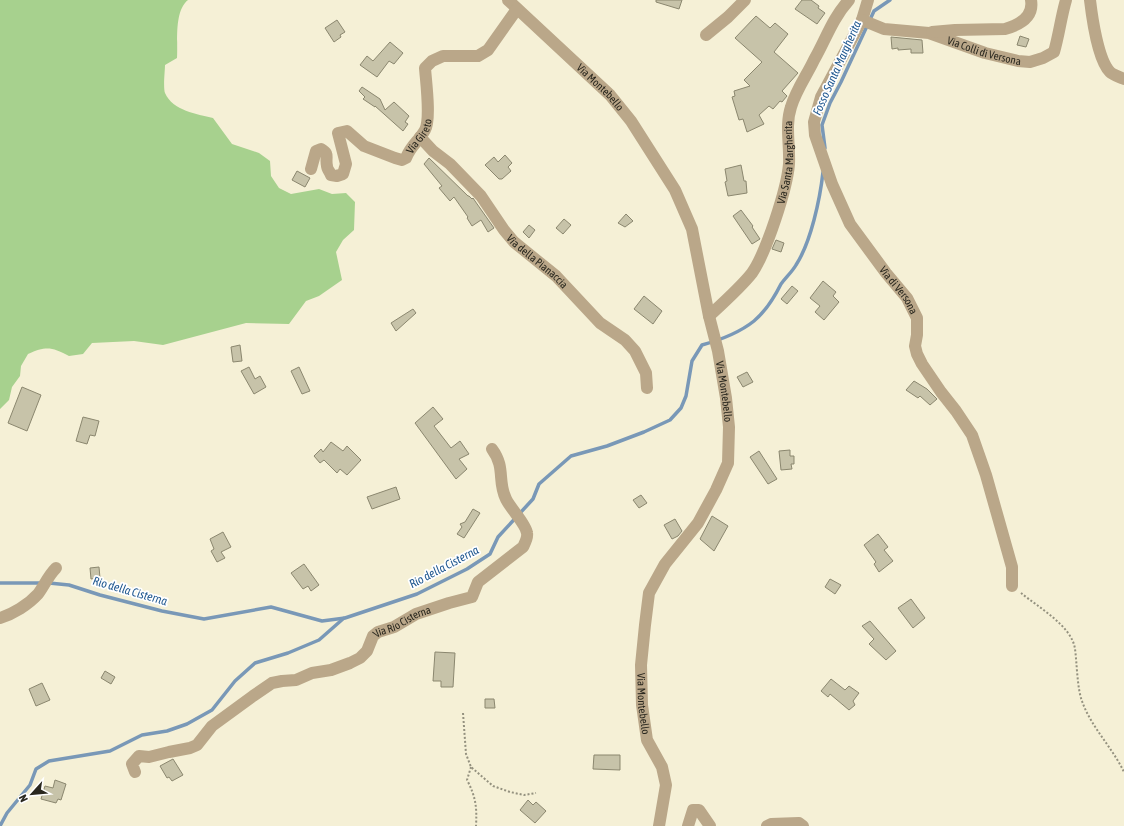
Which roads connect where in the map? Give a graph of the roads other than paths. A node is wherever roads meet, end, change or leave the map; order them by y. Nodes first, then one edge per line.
1 (508, 0) edge
2 (744, 0) edge
3 (849, 0) edge
4 (868, 0) edge
5 (1031, 0) edge
6 (1066, 0) edge
7 (1090, 0) edge
8 (517, 9) junction
9 (867, 22) junction
10 (929, 33) junction
11 (706, 35) dead end
12 (1124, 80) edge
13 (420, 137) junction
14 (311, 169) dead end
15 (709, 316) junction
16 (647, 388) dead end
17 (492, 449) dead end
18 (49, 577) dead end
19 (1012, 582) road end
20 (0, 618) edge
21 (135, 772) dead end
22 (659, 826) edge
23 (688, 826) edge
24 (710, 826) edge
25 (767, 826) edge
26 (803, 826) edge

1 - 8 street, Via Montebello
2 - 11 street
3 - 15 street, Via Santa Margherita
4 - 9 street, Via di Versona
5 - 10 street
6 - 10 street, Via Colli di Versona
7 - 12 street
8 - 13 street, Via Gireto
8 - 15 street, Via Montebello
9 - 10 street, Via Colli di Versona
9 - 19 street, Via di Versona
13 - 14 street, Via Gireto
13 - 16 street, Via della Pianaccia
15 - 22 street, Via Montebello
17 - 21 street, Via Rio Cisterna
18 - 20 street
23 - 24 street
25 - 26 street

